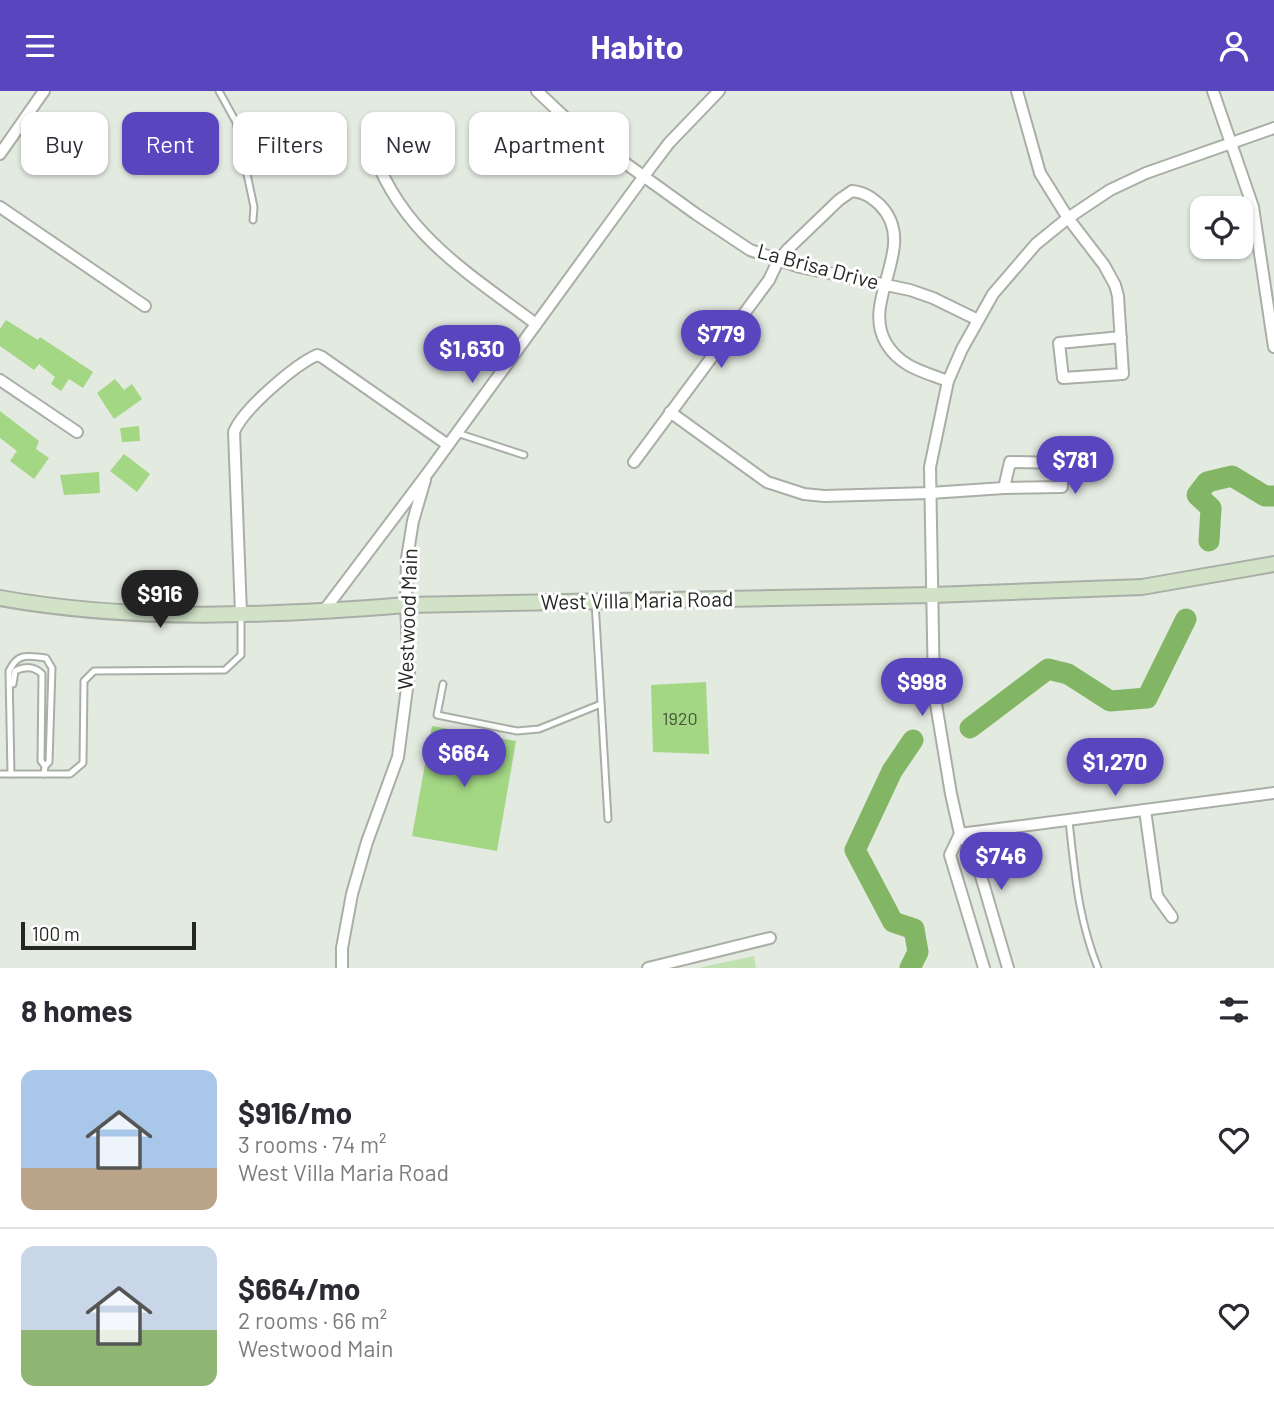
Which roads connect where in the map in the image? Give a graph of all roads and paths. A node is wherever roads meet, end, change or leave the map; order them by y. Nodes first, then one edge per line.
1 (44, 91) edge
2 (219, 91) edge
3 (537, 91) edge
4 (719, 91) edge
5 (1017, 91) edge
6 (1213, 91) edge
7 (1274, 128) edge
8 (1230, 143) junction
9 (0, 154) edge
10 (382, 175) edge
11 (644, 176) junction
12 (0, 207) edge
13 (1068, 218) junction
14 (254, 221) dead end
15 (778, 261) junction
16 (885, 285) junction
17 (145, 306) dead end
18 (978, 320) junction
19 (536, 324) junction
20 (1121, 337) junction
21 (1274, 347) edge
22 (0, 380) edge
23 (948, 381) junction
24 (670, 412) junction
25 (77, 432) dead end
26 (456, 433) junction
27 (447, 445) junction
28 (524, 454) dead end
29 (634, 462) dead end
30 (427, 474) junction
31 (1004, 488) junction
32 (930, 493) junction
33 (1274, 564) edge
34 (933, 595) junction
35 (0, 598) edge
36 (595, 601) junction
37 (406, 605) junction
38 (323, 612) junction
39 (241, 613) junction
40 (443, 684) dead end
41 (601, 704) junction
42 (11, 709) junction
43 (44, 770) junction
44 (0, 774) edge
45 (11, 774) junction
46 (1274, 793) edge
47 (1145, 810) junction
48 (608, 819) dead end
49 (1069, 821) junction
50 (960, 834) junction
51 (1172, 918) dead end
52 (770, 939) dead end
53 (342, 968) edge
54 (648, 968) edge
55 (984, 968) edge
56 (1008, 968) edge
57 (1098, 968) edge

1 - 9 street
2 - 14 lane
3 - 11 street, La Brisa Drive
4 - 11 street, Westwood Main
5 - 13 street
6 - 8 street
7 - 8 street
8 - 13 street
8 - 21 street
10 - 19 street
11 - 15 street, La Brisa Drive
11 - 19 street, Westwood Main
12 - 17 street
13 - 18 street
13 - 20 street
15 - 16 street, La Brisa Drive
15 - 16 street
15 - 24 street
16 - 18 street, La Brisa Drive
16 - 23 street
18 - 23 street
19 - 26 street, Westwood Main
20 - 20 street
22 - 25 street
23 - 32 street
24 - 29 street
24 - 32 street
26 - 27 street, Westwood Main
26 - 28 lane
27 - 30 street, Westwood Main
27 - 39 street
30 - 37 street, Westwood Main
30 - 38 street, Westwood Main
31 - 31 street
31 - 32 street
32 - 34 street
33 - 34 main road, West Villa Maria Road
34 - 36 main road, West Villa Maria Road
34 - 50 street
35 - 39 main road, West Villa Maria Road
36 - 37 main road, West Villa Maria Road
36 - 41 lane
37 - 38 main road, West Villa Maria Road
37 - 53 street, Westwood Main
38 - 39 main road, West Villa Maria Road
39 - 43 lane
40 - 41 lane
41 - 48 lane
42 - 43 lane
42 - 43 lane
42 - 45 lane
43 - 45 lane
44 - 45 lane
46 - 47 street
47 - 49 street
47 - 51 street
49 - 50 street
49 - 57 lane
50 - 55 street
50 - 56 street
52 - 54 street

